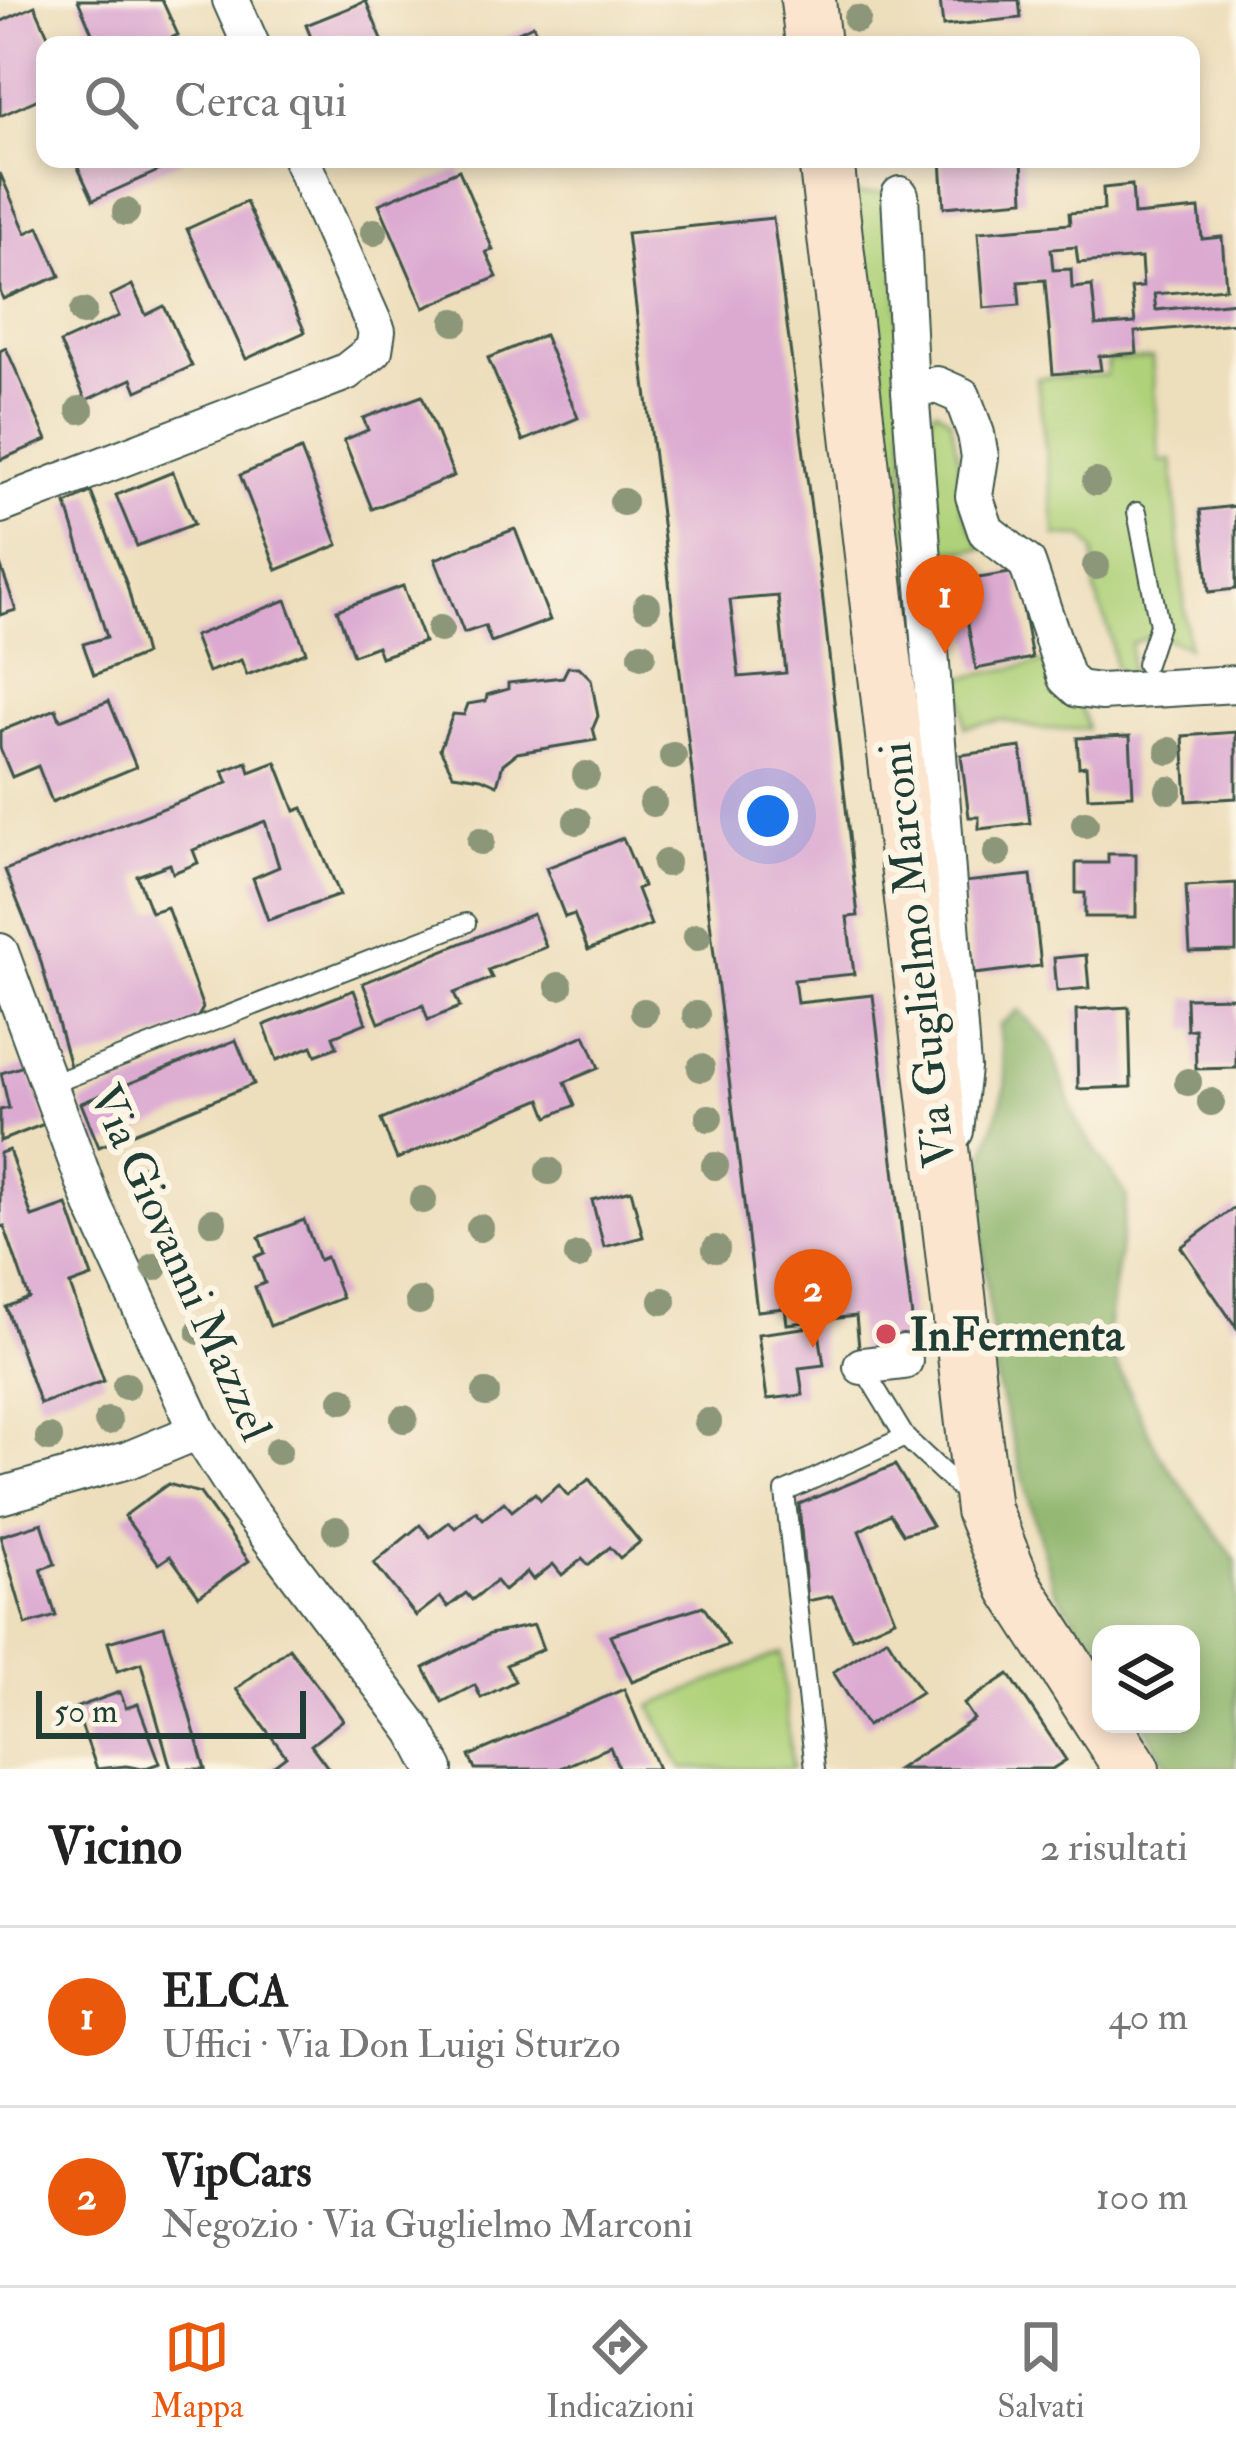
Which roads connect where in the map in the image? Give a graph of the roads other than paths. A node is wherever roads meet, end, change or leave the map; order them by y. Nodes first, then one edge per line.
1 (231, 0) edge
2 (808, 0) edge
3 (247, 36) edge
4 (812, 36) edge
5 (305, 168) edge
6 (827, 168) edge
7 (900, 195) dead end
8 (910, 390) junction
9 (0, 505) edge
10 (1137, 512) dead end
11 (1146, 664) dead end
12 (1236, 684) edge
13 (466, 923) dead end
14 (0, 952) edge
15 (49, 1085) junction
16 (945, 1212) junction
17 (903, 1353) dead end
18 (862, 1366) joint
19 (198, 1431) junction
20 (905, 1437) junction
21 (0, 1496) edge
22 (983, 1510) junction
23 (1092, 1706) edge
24 (1109, 1733) edge
25 (436, 1769) edge
26 (815, 1769) edge
27 (1132, 1769) edge

1 - 3 street
2 - 4 street
5 - 9 street
6 - 16 street, Via Guglielmo Marconi
7 - 8 street
8 - 12 street
8 - 16 street
10 - 11 lane
13 - 15 lane
14 - 15 street, Via Giovanni Mazzel
15 - 19 street, Via Giovanni Mazzel
16 - 22 street, Via Guglielmo Marconi
17 - 18 street
18 - 20 lane
19 - 21 street
19 - 25 street, Via Giovanni Mazzel
20 - 22 lane
20 - 26 lane
22 - 23 street, Via Guglielmo Marconi
24 - 27 street, Via Guglielmo Marconi

